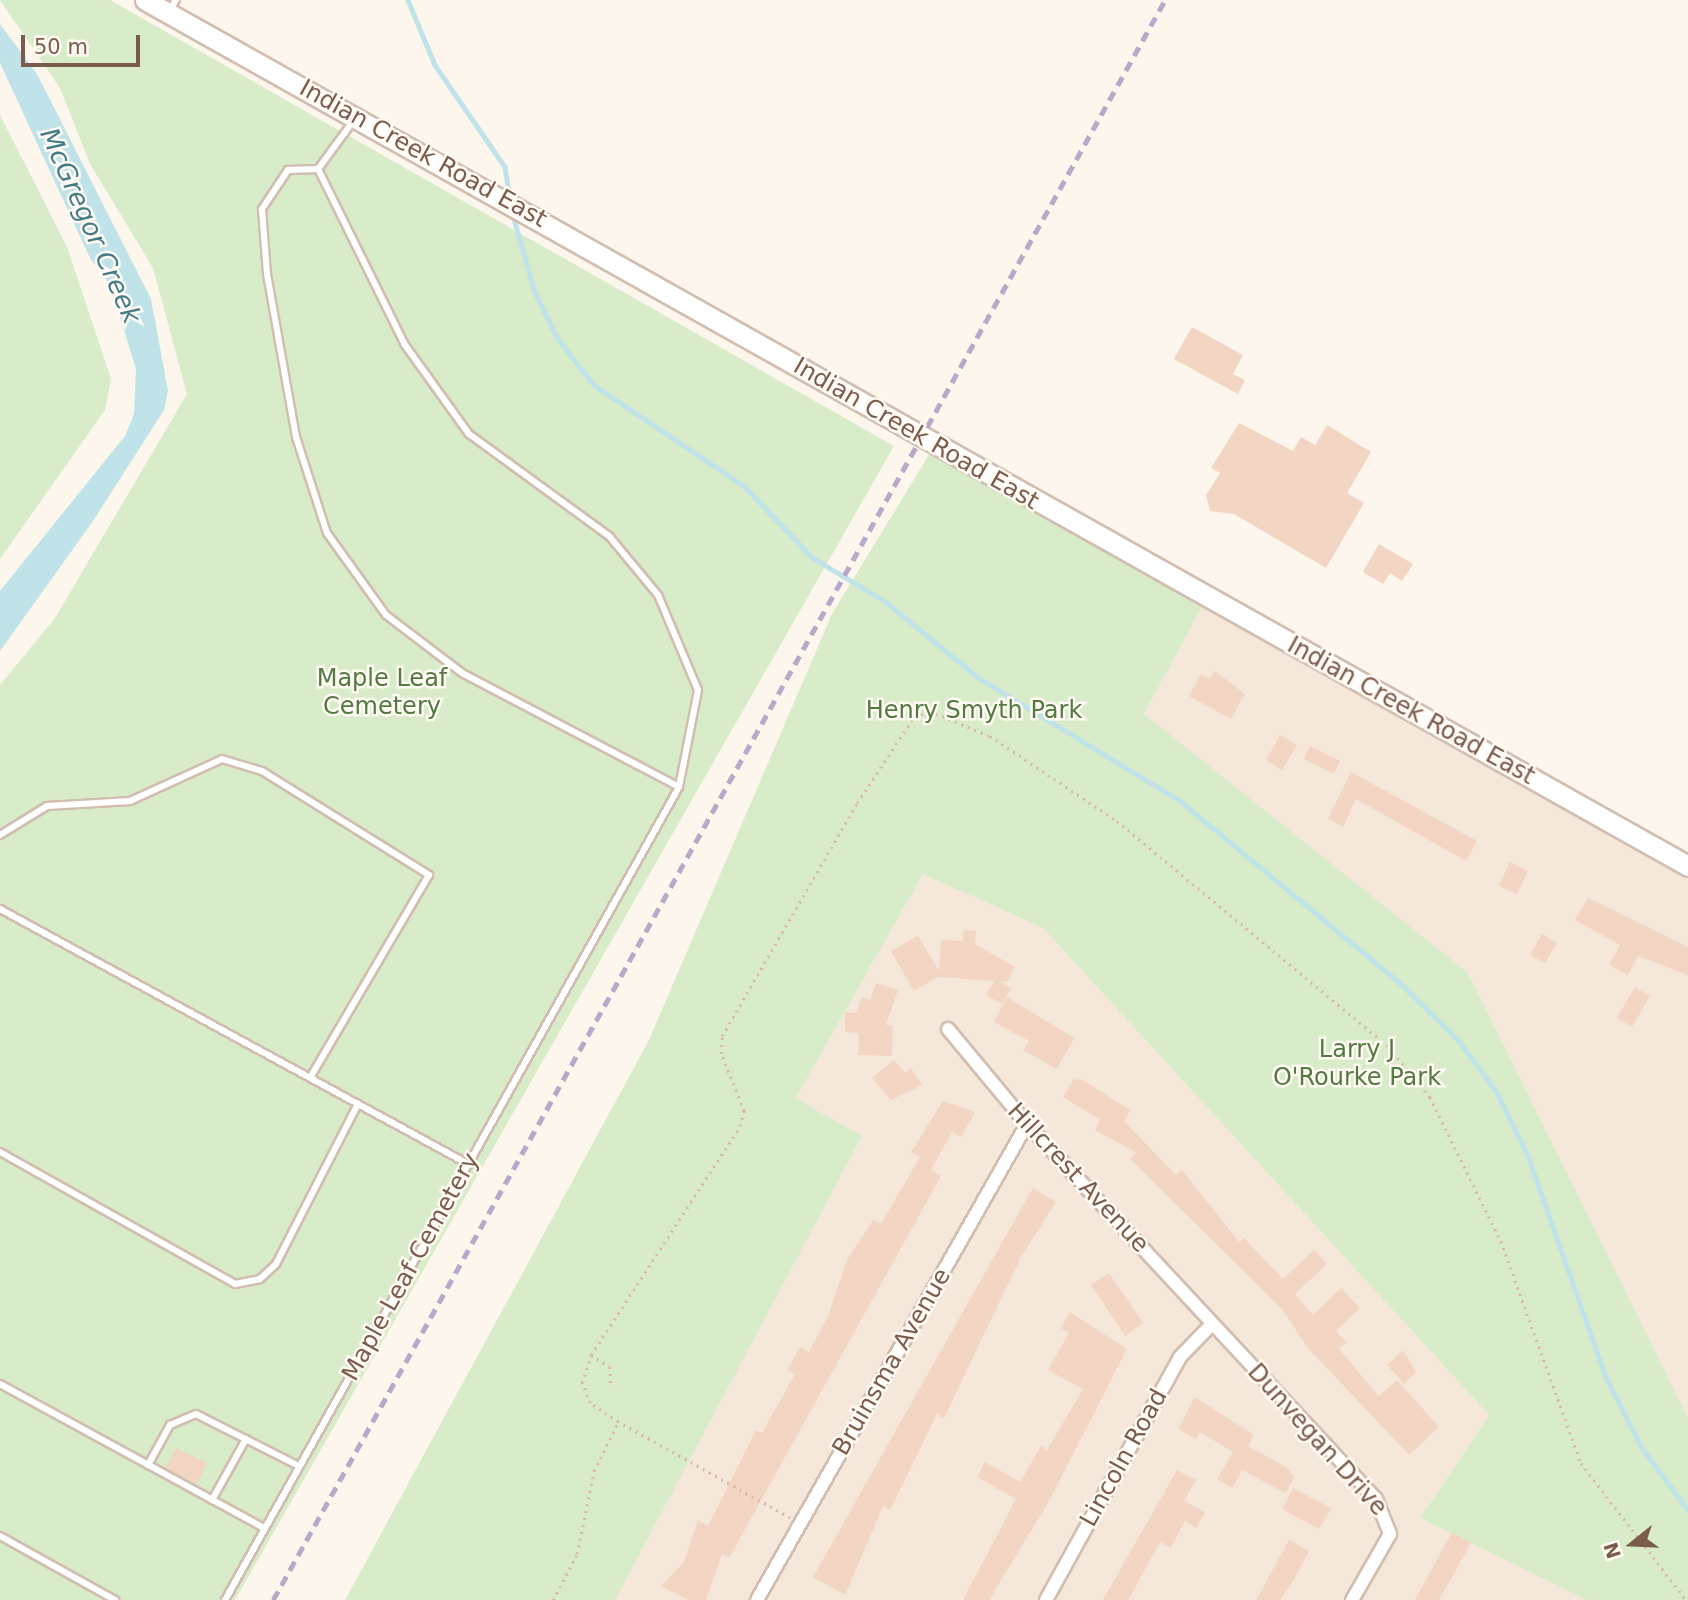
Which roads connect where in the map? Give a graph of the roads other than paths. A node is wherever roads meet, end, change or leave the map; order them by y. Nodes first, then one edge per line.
1 (145, 0) edge
2 (172, 6) edge
3 (356, 116) junction
4 (318, 169) junction
5 (679, 787) junction
6 (0, 835) edge
7 (1688, 866) edge
8 (0, 909) edge
9 (948, 1029) dead end
10 (310, 1078) junction
11 (359, 1104) junction
12 (1027, 1124) junction
13 (0, 1152) edge
14 (468, 1164) junction
15 (1212, 1324) junction
16 (0, 1384) edge
17 (246, 1439) junction
18 (148, 1465) junction
19 (299, 1466) junction
20 (212, 1500) junction
21 (264, 1528) junction
22 (0, 1536) edge
23 (115, 1600) edge
24 (225, 1600) edge
25 (757, 1600) edge
26 (1045, 1600) edge
27 (1352, 1600) edge

1 - 2 main road, Indian Creek Road East
2 - 3 main road, Indian Creek Road East
3 - 4 lane
3 - 7 main road, Indian Creek Road East
4 - 5 lane, Maple Leaf Cemetery
4 - 5 lane
5 - 14 lane, Maple Leaf Cemetery
6 - 10 lane
8 - 10 lane
9 - 12 street, Hillcrest Avenue
10 - 11 lane
11 - 13 lane
11 - 14 lane
12 - 15 street, Hillcrest Avenue
12 - 25 street, Bruinsma Avenue
14 - 19 lane, Maple Leaf Cemetery
15 - 26 street, Lincoln Road
15 - 27 street, Dunvegan Drive
16 - 18 lane
17 - 18 lane
17 - 19 lane
17 - 20 lane
18 - 20 lane
19 - 21 lane, Maple Leaf Cemetery
20 - 21 lane
21 - 24 lane, Maple Leaf Cemetery
22 - 23 lane

